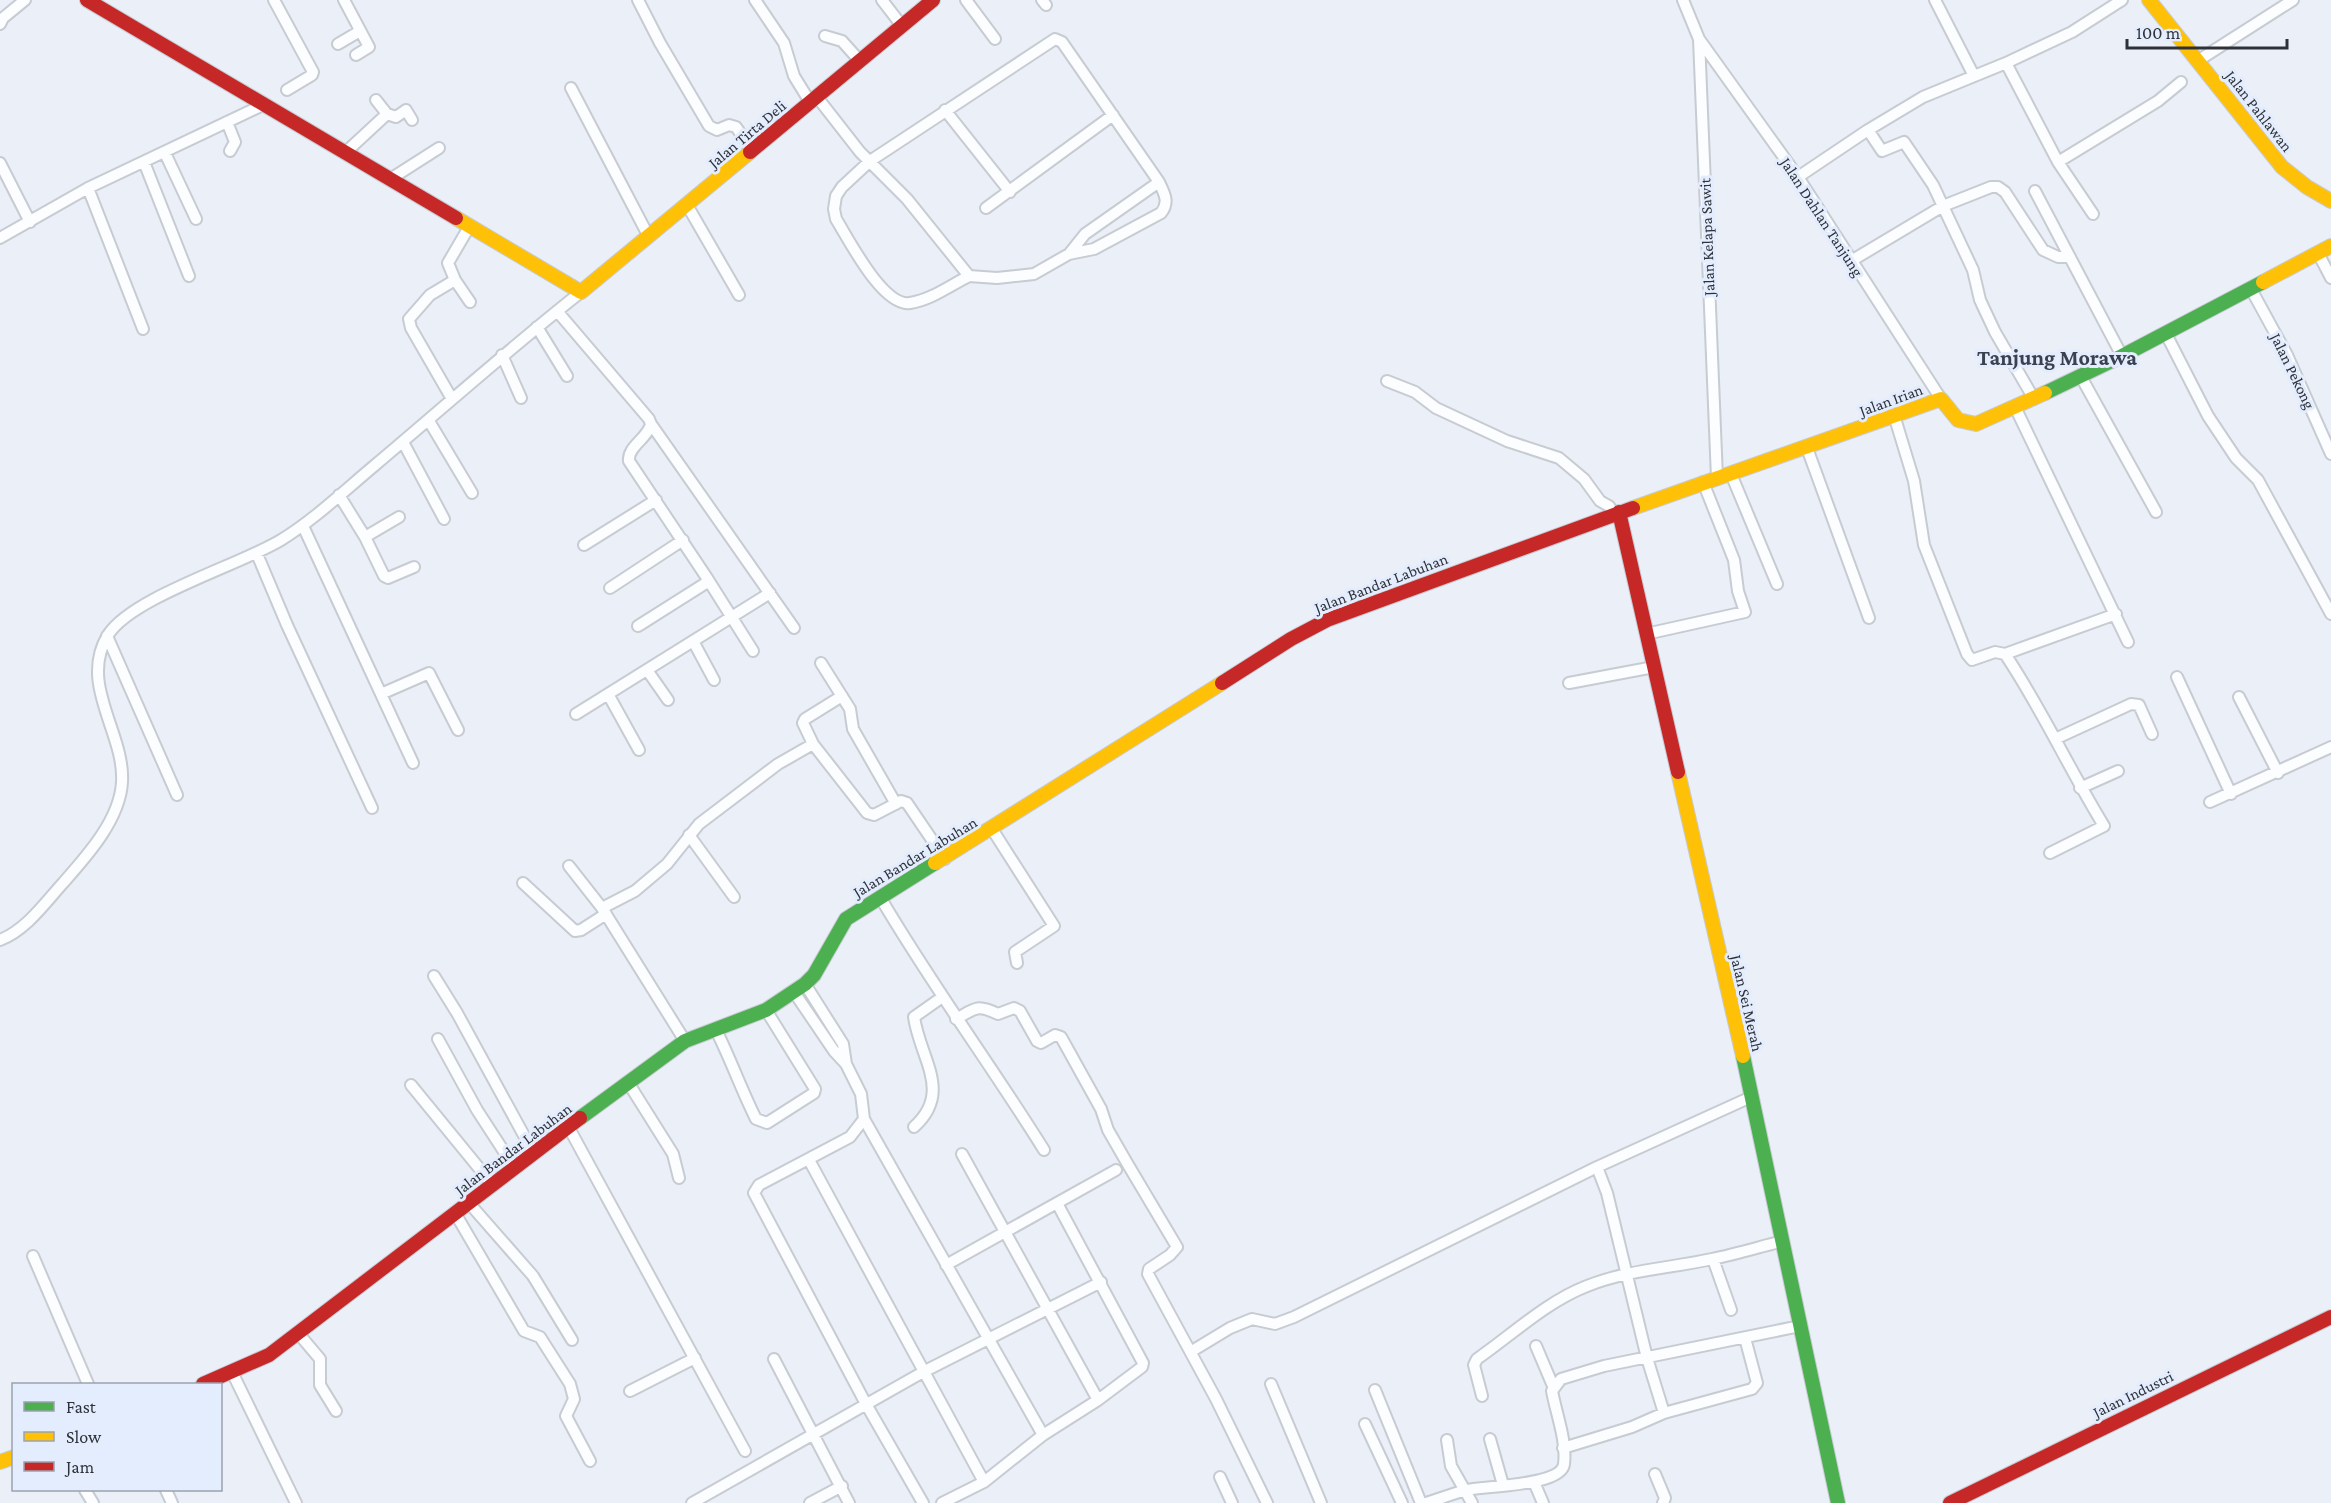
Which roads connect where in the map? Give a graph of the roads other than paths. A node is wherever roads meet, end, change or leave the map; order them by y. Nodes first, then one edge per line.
1 (25, 0) edge
2 (87, 0) edge
3 (274, 0) edge
4 (344, 0) edge
5 (638, 0) edge
6 (754, 0) edge
7 (882, 0) edge
8 (933, 0) edge
9 (966, 0) edge
10 (1683, 0) edge
11 (1935, 0) edge
12 (2122, 0) edge
13 (2149, 0) edge
14 (2293, 0) edge
15 (0, 24) edge
16 (902, 26) junction
17 (360, 31) junction
18 (825, 36) dead end
19 (995, 39) dead end
20 (1699, 39) junction
21 (338, 44) dead end
22 (356, 56) dead end
23 (859, 60) junction
24 (2199, 60) junction
25 (2006, 63) junction
26 (1973, 75) junction
27 (2181, 82) dead end
28 (571, 88) dead end
29 (287, 90) dead end
30 (814, 99) junction
31 (376, 100) dead end
32 (266, 104) junction
33 (945, 111) junction
34 (387, 114) junction
35 (1113, 115) junction
36 (412, 120) dead end
37 (227, 122) junction
38 (1868, 130) junction
39 (439, 148) dead end
40 (752, 150) junction
41 (230, 151) dead end
42 (347, 152) junction
43 (165, 153) junction
44 (870, 161) junction
45 (0, 162) edge
46 (144, 162) junction
47 (2058, 162) junction
48 (1798, 177) junction
49 (392, 178) junction
50 (1159, 182) junction
51 (88, 188) junction
52 (2035, 191) dead end
53 (1010, 192) junction
54 (2331, 201) edge
55 (687, 205) junction
56 (1943, 206) junction
57 (986, 208) dead end
58 (2093, 214) dead end
59 (196, 219) dead end
60 (30, 222) junction
61 (469, 227) junction
62 (648, 237) junction
63 (0, 238) edge
64 (2331, 246) edge
65 (2318, 253) junction
66 (1069, 254) junction
67 (2070, 257) junction
68 (1851, 261) junction
69 (189, 276) dead end
70 (969, 276) junction
71 (2331, 278) edge
72 (455, 280) junction
73 (2251, 289) junction
74 (581, 292) junction
75 (739, 295) dead end
76 (470, 302) dead end
77 (557, 311) junction
78 (537, 327) junction
79 (143, 329) dead end
80 (2166, 334) junction
81 (502, 355) junction
82 (2122, 356) junction
83 (2080, 375) junction
84 (567, 376) dead end
85 (1387, 381) dead end
86 (521, 398) dead end
87 (452, 399) junction
88 (1941, 399) junction
89 (2034, 399) junction
90 (2016, 409) junction
91 (1894, 416) junction
92 (429, 420) junction
93 (651, 424) junction
94 (403, 442) junction
95 (1807, 448) junction
96 (2331, 454) edge
97 (1731, 474) junction
98 (1710, 480) junction
99 (472, 493) dead end
100 (339, 495) junction
101 (656, 500) junction
102 (2156, 512) dead end
103 (1616, 513) junction
104 (399, 517) dead end
105 (444, 519) dead end
106 (303, 526) junction
107 (365, 537) junction
108 (683, 540) junction
109 (584, 545) dead end
110 (257, 554) junction
111 (414, 567) dead end
112 (707, 578) junction
113 (1777, 584) dead end
114 (610, 588) dead end
115 (770, 593) junction
116 (2116, 614) junction
117 (2331, 614) edge
118 (731, 617) junction
119 (1869, 618) dead end
120 (638, 626) dead end
121 (794, 628) dead end
122 (1646, 634) junction
123 (107, 636) junction
124 (693, 641) junction
125 (2128, 642) dead end
126 (753, 651) dead end
127 (2005, 654) junction
128 (821, 663) dead end
129 (1654, 667) junction
130 (647, 670) junction
131 (2177, 677) dead end
132 (714, 680) dead end
133 (1569, 683) dead end
134 (381, 694) junction
135 (608, 694) junction
136 (842, 696) junction
137 (2239, 697) dead end
138 (668, 700) dead end
139 (576, 714) dead end
140 (458, 730) dead end
141 (2152, 734) dead end
142 (2055, 739) junction
143 (813, 744) junction
144 (2331, 747) edge
145 (639, 750) dead end
146 (413, 763) dead end
147 (2118, 771) dead end
148 (2278, 773) junction
149 (2080, 788) junction
150 (2231, 794) junction
151 (177, 795) dead end
152 (2210, 802) dead end
153 (896, 804) junction
154 (372, 808) dead end
155 (992, 829) junction
156 (689, 835) junction
157 (2050, 853) dead end
158 (945, 859) junction
159 (569, 867) dead end
160 (523, 883) dead end
161 (734, 897) dead end
162 (880, 897) junction
163 (604, 911) junction
164 (0, 940) edge
165 (1017, 963) dead end
166 (434, 976) dead end
167 (799, 988) junction
168 (941, 998) junction
169 (766, 1010) junction
170 (956, 1019) junction
171 (716, 1030) junction
172 (438, 1039) dead end
173 (685, 1041) junction
174 (629, 1084) junction
175 (411, 1086) dead end
176 (1751, 1097) junction
177 (864, 1119) junction
178 (914, 1127) dead end
179 (568, 1128) junction
180 (1044, 1150) dead end
181 (533, 1152) junction
182 (962, 1154) dead end
183 (809, 1160) junction
184 (514, 1167) junction
185 (1597, 1167) junction
186 (1116, 1170) dead end
187 (679, 1178) dead end
188 (492, 1184) junction
189 (469, 1203) junction
190 (1058, 1204) junction
191 (455, 1213) junction
192 (1004, 1233) junction
193 (1783, 1240) junction
194 (33, 1256) dead end
195 (1713, 1259) junction
196 (946, 1265) junction
197 (1629, 1275) junction
198 (1101, 1282) junction
199 (1731, 1310) dead end
200 (1048, 1311) junction
201 (2331, 1317) edge
202 (1800, 1326) junction
203 (298, 1333) junction
204 (1745, 1338) junction
205 (572, 1340) dead end
206 (990, 1341) junction
207 (1536, 1346) dead end
208 (1192, 1351) junction
209 (695, 1358) junction
210 (1647, 1358) junction
211 (774, 1359) dead end
212 (925, 1371) junction
213 (232, 1372) junction
214 (88, 1383) edge
215 (205, 1383) edge
216 (1271, 1384) dead end
217 (1553, 1386) junction
218 (1375, 1390) dead end
219 (630, 1391) dead end
220 (1482, 1396) dead end
221 (1098, 1400) junction
222 (866, 1404) junction
223 (336, 1411) dead end
224 (1664, 1413) junction
225 (1365, 1424) dead end
226 (814, 1432) junction
227 (1042, 1435) junction
228 (1490, 1439) dead end
229 (1447, 1440) dead end
230 (1563, 1448) junction
231 (745, 1451) dead end
232 (590, 1461) dead end
233 (1655, 1474) dead end
234 (1220, 1477) dead end
235 (984, 1482) junction
236 (1534, 1482) junction
237 (1503, 1485) junction
238 (842, 1486) junction
239 (1467, 1490) junction
240 (296, 1503) edge
241 (692, 1503) edge
242 (810, 1503) edge
243 (849, 1503) edge
244 (923, 1503) edge
245 (942, 1503) edge
246 (1232, 1503) edge
247 (1267, 1503) edge
248 (1321, 1503) edge
249 (1402, 1503) edge
250 (1420, 1503) edge
251 (1426, 1503) edge
252 (1472, 1503) edge
253 (1544, 1503) edge
254 (1663, 1503) edge
255 (1838, 1503) edge
256 (1950, 1503) edge

1 - 15 street
2 - 32 street
3 - 29 street
4 - 17 street
5 - 40 street
6 - 30 street
7 - 16 street
8 - 16 street, Jalan Tirta Deli
9 - 19 street
10 - 20 street, Jalan Kelapa Sawit
11 - 26 street
12 - 25 street
13 - 24 street, Jalan Pahlawan
14 - 24 street
16 - 23 street, Jalan Tirta Deli
17 - 21 street
17 - 22 street
18 - 23 street
20 - 48 street, Jalan Dahlan Tanjung
20 - 98 street, Jalan Kelapa Sawit
23 - 30 street, Jalan Tirta Deli
24 - 54 street, Jalan Pahlawan
25 - 26 street
25 - 47 street
26 - 38 street
27 - 47 street
28 - 62 street
30 - 40 street, Jalan Tirta Deli
30 - 44 street
31 - 34 street
32 - 37 street
32 - 42 street
33 - 35 street
33 - 44 street
33 - 53 street
34 - 36 street
34 - 42 street
35 - 50 street
35 - 53 street
37 - 41 street
37 - 43 street
38 - 48 street
38 - 56 street
39 - 49 street
40 - 55 street, Jalan Tirta Deli
42 - 49 street
43 - 46 street
43 - 59 street
44 - 70 street
44 - 70 street
45 - 60 street
46 - 51 street
46 - 69 street
47 - 58 street
48 - 68 street, Jalan Dahlan Tanjung
49 - 61 street
50 - 66 street
50 - 66 street
51 - 60 street
51 - 79 street
52 - 67 street
53 - 57 street
55 - 62 street, Jalan Tirta Deli
55 - 75 street
56 - 67 street
56 - 68 street
56 - 89 street
60 - 63 street
61 - 72 street
61 - 74 street
62 - 74 street, Jalan Tirta Deli
64 - 65 street, Jalan Irian
65 - 71 street
65 - 73 street, Jalan Irian
66 - 70 street
67 - 82 street
68 - 88 street, Jalan Dahlan Tanjung
72 - 76 street
72 - 87 street
73 - 80 street, Jalan Irian
73 - 96 street, Jalan Pekong
74 - 77 street
77 - 78 street
77 - 93 street
78 - 81 street
78 - 84 street
80 - 82 street, Jalan Irian
80 - 117 street
81 - 86 street
81 - 87 street
82 - 83 street, Jalan Irian
83 - 89 street, Jalan Irian
83 - 102 street
85 - 103 street
87 - 92 street
88 - 90 street, Jalan Irian
88 - 91 street, Jalan Irian
89 - 90 street, Jalan Irian
90 - 116 street
91 - 95 street, Jalan Irian
91 - 127 street
92 - 94 street
92 - 99 street
93 - 101 street
93 - 115 street
94 - 100 street
94 - 105 street
95 - 97 street, Jalan Irian
95 - 119 street
97 - 98 street, Jalan Irian
97 - 113 street
98 - 103 street, Jalan Bandar Labuhan
98 - 122 street, Jalan Kelapa Sawit
100 - 106 street
100 - 107 street
101 - 108 street
101 - 109 street
103 - 122 street, Jalan Sei Merah
103 - 155 street, Jalan Bandar Labuhan
104 - 107 street
106 - 110 street
106 - 134 street
107 - 111 street
108 - 112 street
108 - 114 street
110 - 123 street
110 - 154 street
112 - 118 street
112 - 120 street
115 - 118 street
115 - 121 street
116 - 125 street
116 - 127 street
118 - 124 street
118 - 126 street
122 - 129 street, Jalan Sei Merah
123 - 151 street
123 - 164 street
124 - 130 street
124 - 132 street
127 - 142 street
128 - 136 street
129 - 133 street
129 - 176 street, Jalan Sei Merah
130 - 135 street
130 - 138 street
131 - 150 street
134 - 140 street
134 - 146 street
135 - 139 street
135 - 145 street
136 - 143 street
136 - 153 street
137 - 148 street
141 - 142 street
142 - 149 street
143 - 153 street
143 - 156 street
144 - 148 street
147 - 149 street
148 - 150 street
149 - 157 street
150 - 152 street
153 - 158 street
155 - 158 street, Jalan Bandar Labuhan
155 - 165 street
156 - 161 street
156 - 163 street
158 - 162 street, Jalan Bandar Labuhan
159 - 163 street
160 - 163 street
162 - 167 street, Jalan Bandar Labuhan
162 - 168 street
163 - 173 street
166 - 181 street
167 - 169 street, Jalan Bandar Labuhan
167 - 177 street
168 - 170 street
168 - 178 street
169 - 171 street, Jalan Bandar Labuhan
169 - 171 street
170 - 180 street
170 - 208 street
171 - 173 street, Jalan Bandar Labuhan
172 - 184 street
173 - 174 street, Jalan Bandar Labuhan
174 - 179 street, Jalan Bandar Labuhan
174 - 187 street
175 - 188 street
176 - 185 street
176 - 193 street, Jalan Sei Merah
177 - 183 street
177 - 196 street
179 - 181 street, Jalan Bandar Labuhan
179 - 209 street
181 - 184 street, Jalan Bandar Labuhan
182 - 192 street
183 - 212 street
183 - 222 street
184 - 188 street, Jalan Bandar Labuhan
185 - 197 street
185 - 208 street
186 - 190 street
188 - 189 street, Jalan Bandar Labuhan
189 - 191 street, Jalan Bandar Labuhan
189 - 205 street
190 - 192 street
190 - 198 street
191 - 203 street, Jalan Bandar Labuhan
191 - 232 street
192 - 196 street
192 - 200 street
193 - 195 street
193 - 202 street, Jalan Sei Merah
194 - 214 street
195 - 197 street
195 - 199 street
196 - 206 street
197 - 210 street
197 - 220 street
198 - 200 street
198 - 221 street
200 - 206 street
200 - 221 street
201 - 256 street, Jalan Industri
202 - 204 street
202 - 255 street, Jalan Sei Merah
203 - 213 street, Jalan Bandar Labuhan
203 - 223 street
204 - 210 street
204 - 224 street
206 - 212 street
206 - 227 street
207 - 217 street
208 - 247 street
209 - 219 street
209 - 231 street
210 - 217 street
210 - 224 street
211 - 226 street
212 - 222 street
212 - 235 street
213 - 215 street, Jalan Bandar Labuhan
213 - 240 street
216 - 248 street
217 - 230 street
218 - 250 street
221 - 227 street
222 - 226 street
222 - 244 street
224 - 230 street
225 - 249 street
226 - 238 street
226 - 241 street
227 - 235 street
228 - 237 street
229 - 239 street
230 - 236 street
233 - 254 street
234 - 246 street
235 - 245 street
236 - 237 street
236 - 253 street
237 - 239 street
238 - 242 street
238 - 243 street
239 - 251 street
239 - 252 street

